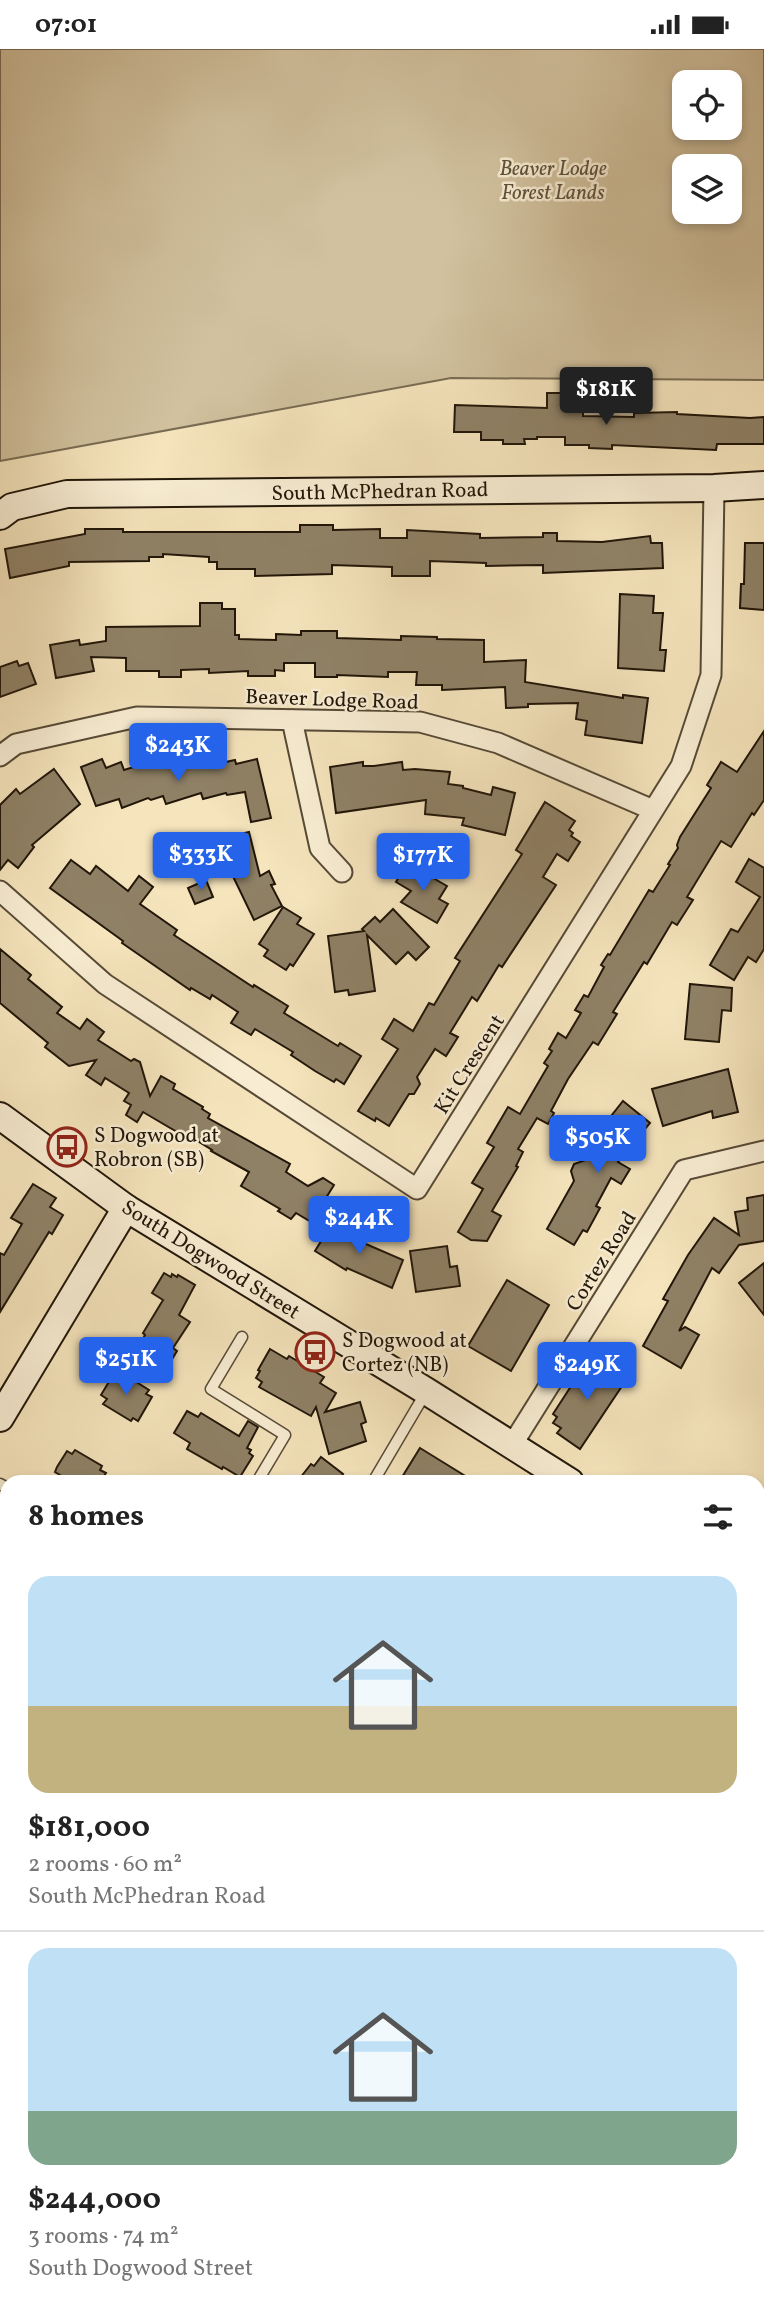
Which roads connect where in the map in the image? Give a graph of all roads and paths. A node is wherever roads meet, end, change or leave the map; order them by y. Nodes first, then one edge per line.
1 (764, 485) edge
2 (714, 488) junction
3 (0, 516) edge
4 (292, 720) junction
5 (0, 756) edge
6 (653, 810) junction
7 (342, 872) dead end
8 (0, 891) edge
9 (0, 1116) edge
10 (764, 1151) edge
11 (126, 1207) junction
12 (242, 1337) dead end
13 (426, 1391) junction
14 (0, 1418) edge
15 (512, 1445) junction
16 (261, 1475) edge
17 (377, 1475) edge
18 (559, 1475) edge

1 - 2 street, South McPhedran Road
2 - 3 street, South McPhedran Road
2 - 6 street, Kit Crescent
4 - 5 street, Beaver Lodge Road
4 - 6 street, Beaver Lodge Road
4 - 7 street
6 - 8 street, Kit Crescent
9 - 11 street, South Dogwood Street
10 - 15 street, Cortez Road
11 - 13 street, South Dogwood Street
11 - 14 street
12 - 16 lane
13 - 15 street, South Dogwood Street
13 - 17 lane
15 - 18 street, South Dogwood Street

